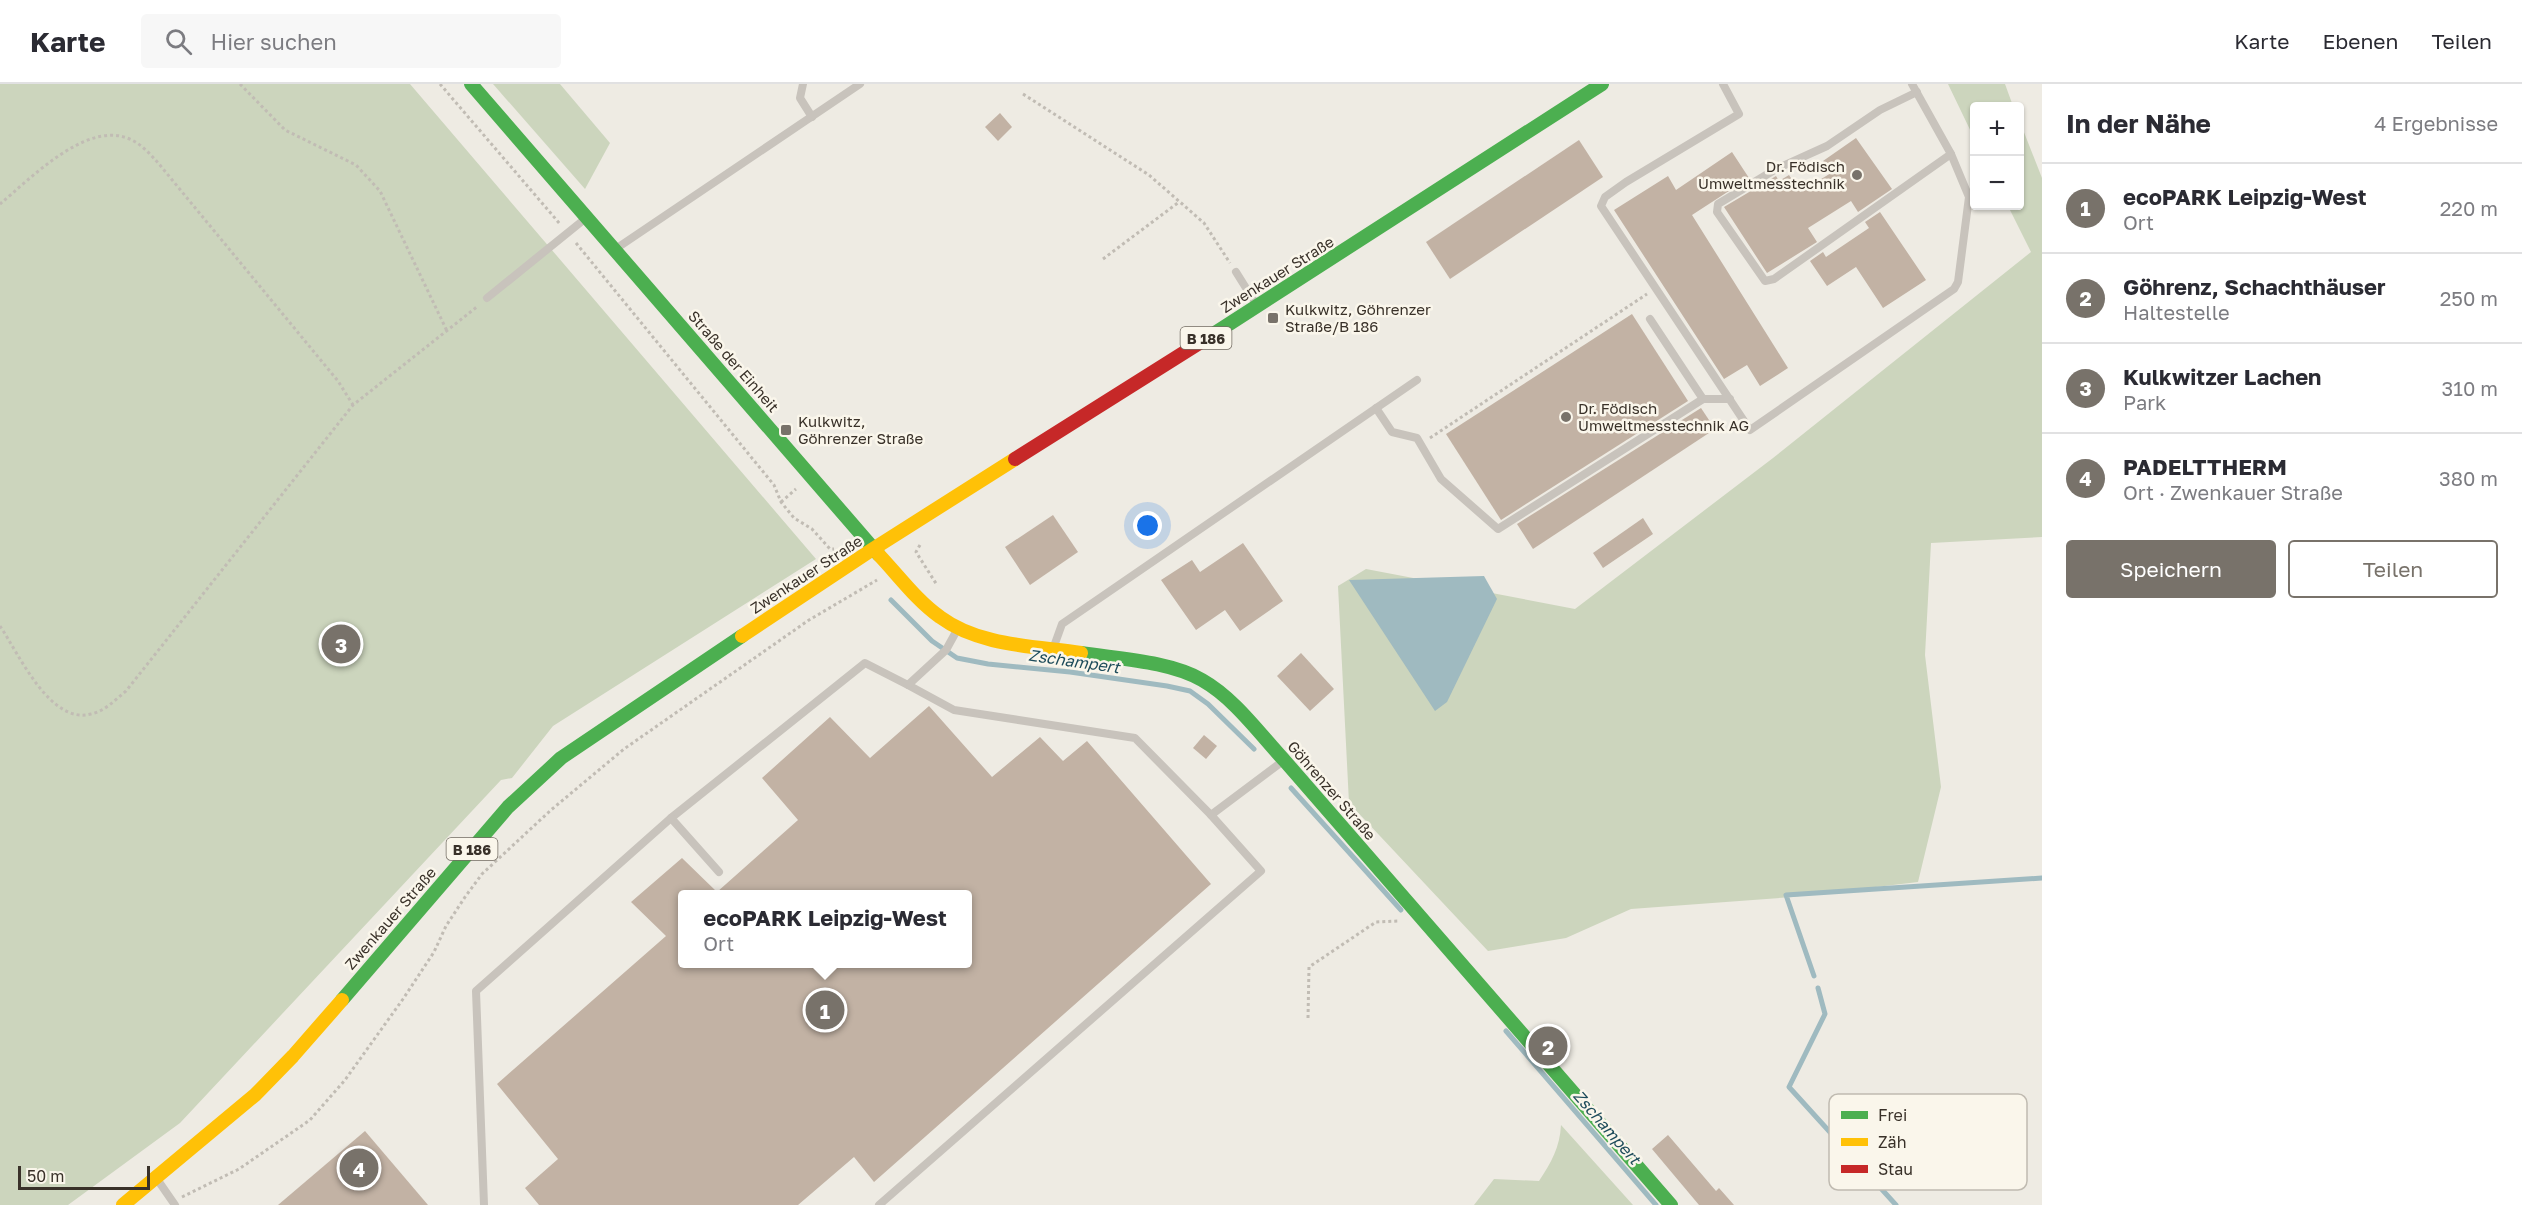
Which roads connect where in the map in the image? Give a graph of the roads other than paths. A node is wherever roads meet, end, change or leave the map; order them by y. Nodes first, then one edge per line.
1 (471, 84) edge
2 (803, 84) edge
3 (860, 84) edge
4 (1602, 84) edge
5 (1723, 84) edge
6 (1912, 84) edge
7 (1917, 92) junction
8 (812, 117) junction
9 (1951, 154) junction
10 (587, 218) junction
11 (616, 249) junction
12 (1236, 272) road end
13 (487, 298) road end
14 (1257, 306) junction
15 (1650, 318) dead end
16 (1417, 380) dead end
17 (1703, 399) junction
18 (1730, 399) junction
19 (1376, 408) junction
20 (873, 549) junction
21 (958, 629) junction
22 (1053, 650) junction
23 (908, 685) junction
24 (1284, 760) junction
25 (1211, 814) junction
26 (671, 818) junction
27 (719, 872) dead end
28 (156, 1179) junction
29 (133, 1202) edge
30 (174, 1204) edge
31 (484, 1205) edge
32 (879, 1205) edge
33 (1671, 1205) edge

1 - 10 main road, Straße der Einheit
2 - 8 lane
3 - 8 lane
4 - 14 main road, Zwenkauer Straße / B 186
5 - 18 lane
6 - 7 lane
7 - 9 lane
7 - 9 lane
8 - 11 lane
9 - 18 lane
10 - 11 main road, Straße der Einheit
10 - 13 lane
11 - 20 main road, Straße der Einheit
12 - 14 lane
14 - 20 main road, Zwenkauer Straße / B 186
15 - 17 lane
16 - 19 lane
17 - 18 lane
17 - 19 lane
19 - 22 lane
20 - 21 main road, Göhrenzer Straße
20 - 28 main road, Zwenkauer Straße / B 186
21 - 22 main road, Göhrenzer Straße
21 - 23 lane
22 - 24 main road, Göhrenzer Straße
23 - 25 lane
23 - 26 lane
24 - 25 lane
24 - 33 main road, Göhrenzer Straße
25 - 32 lane
26 - 27 lane
26 - 31 lane
28 - 29 main road, Zwenkauer Straße / B 186
28 - 30 lane

